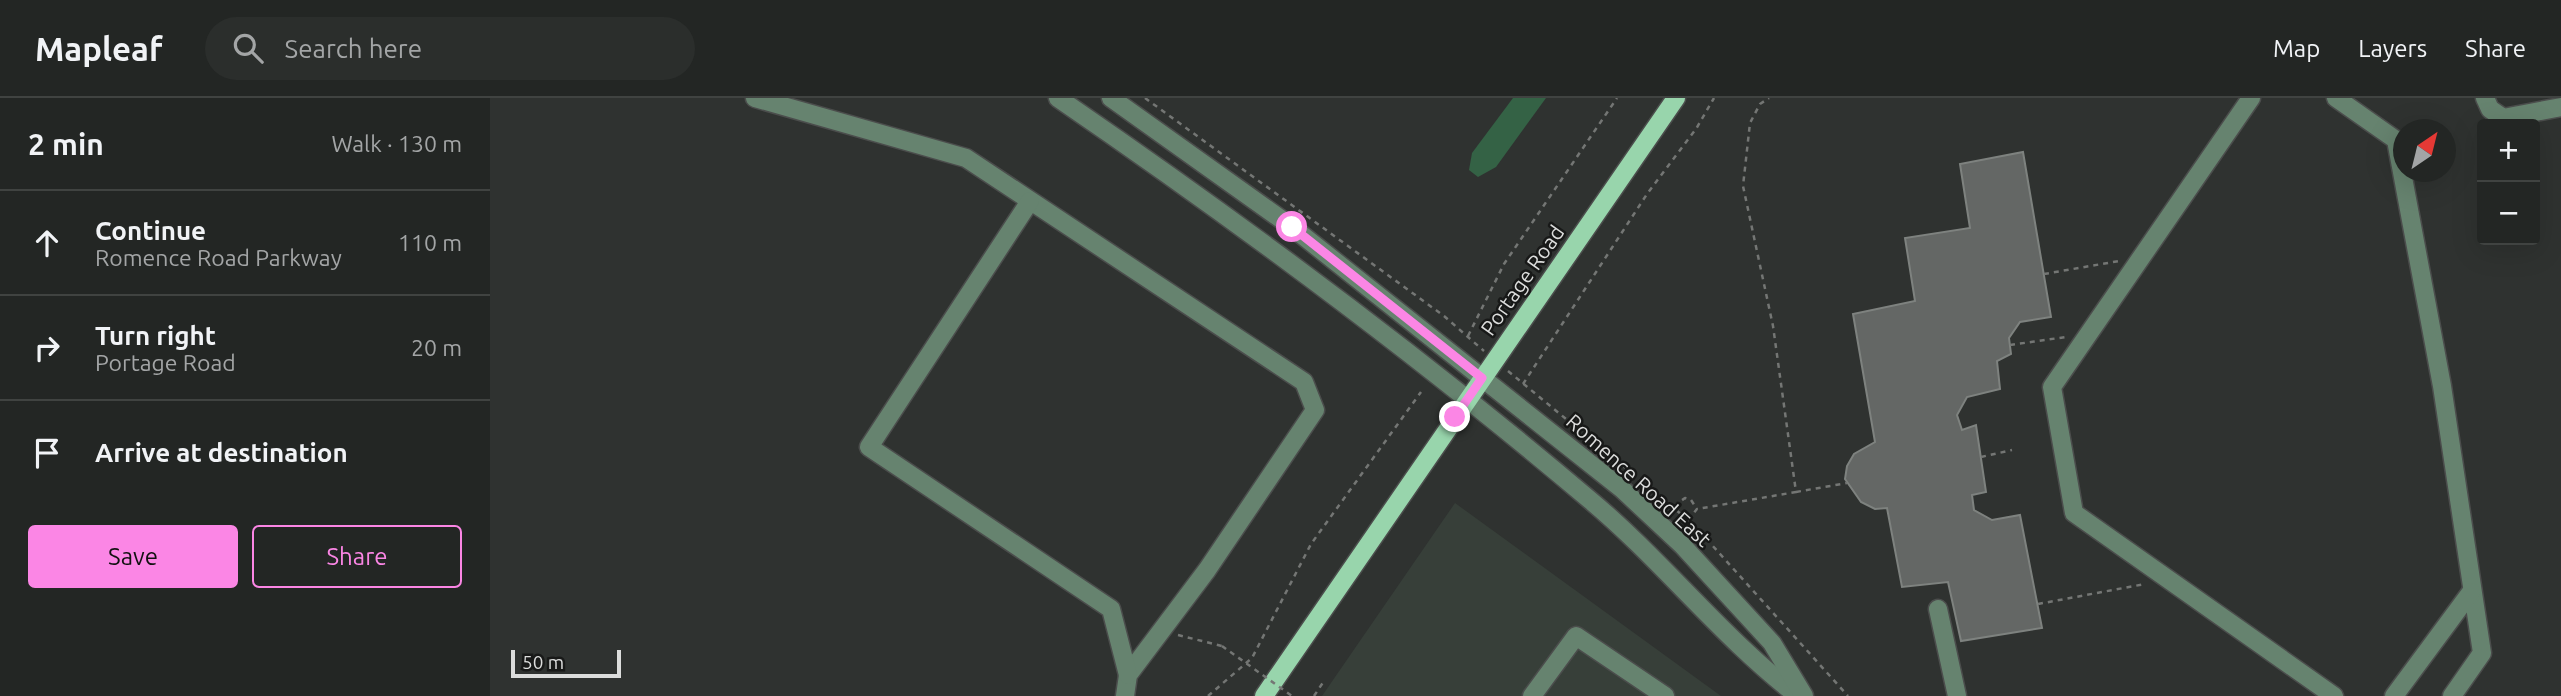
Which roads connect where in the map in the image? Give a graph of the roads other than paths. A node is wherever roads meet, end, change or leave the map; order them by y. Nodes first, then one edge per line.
1 (755, 98) edge
2 (1058, 98) edge
3 (1111, 98) edge
4 (1676, 98) edge
5 (2251, 98) edge
6 (2336, 98) edge
7 (2485, 98) edge
8 (2561, 107) edge
9 (1030, 201) junction
10 (1482, 378) junction
11 (1467, 400) junction
12 (2471, 592) junction
13 (1937, 609) dead end
14 (1128, 675) junction
15 (1125, 696) edge
16 (1264, 696) edge
17 (1532, 696) edge
18 (1665, 696) edge
19 (1798, 696) edge
20 (1804, 696) edge
21 (1957, 696) edge
22 (2334, 696) edge
23 (2394, 696) edge
24 (2452, 696) edge

1 - 9 street
2 - 11 street
3 - 10 street, Romence Road East
4 - 10 main road, Portage Road
5 - 22 street
6 - 12 street
7 - 8 street
9 - 14 street
9 - 14 street
10 - 11 main road, Portage Road
10 - 20 street, Romence Road East
11 - 16 main road, Portage Road
11 - 19 street
12 - 23 street
12 - 24 street
13 - 21 street
14 - 15 street
17 - 18 street

